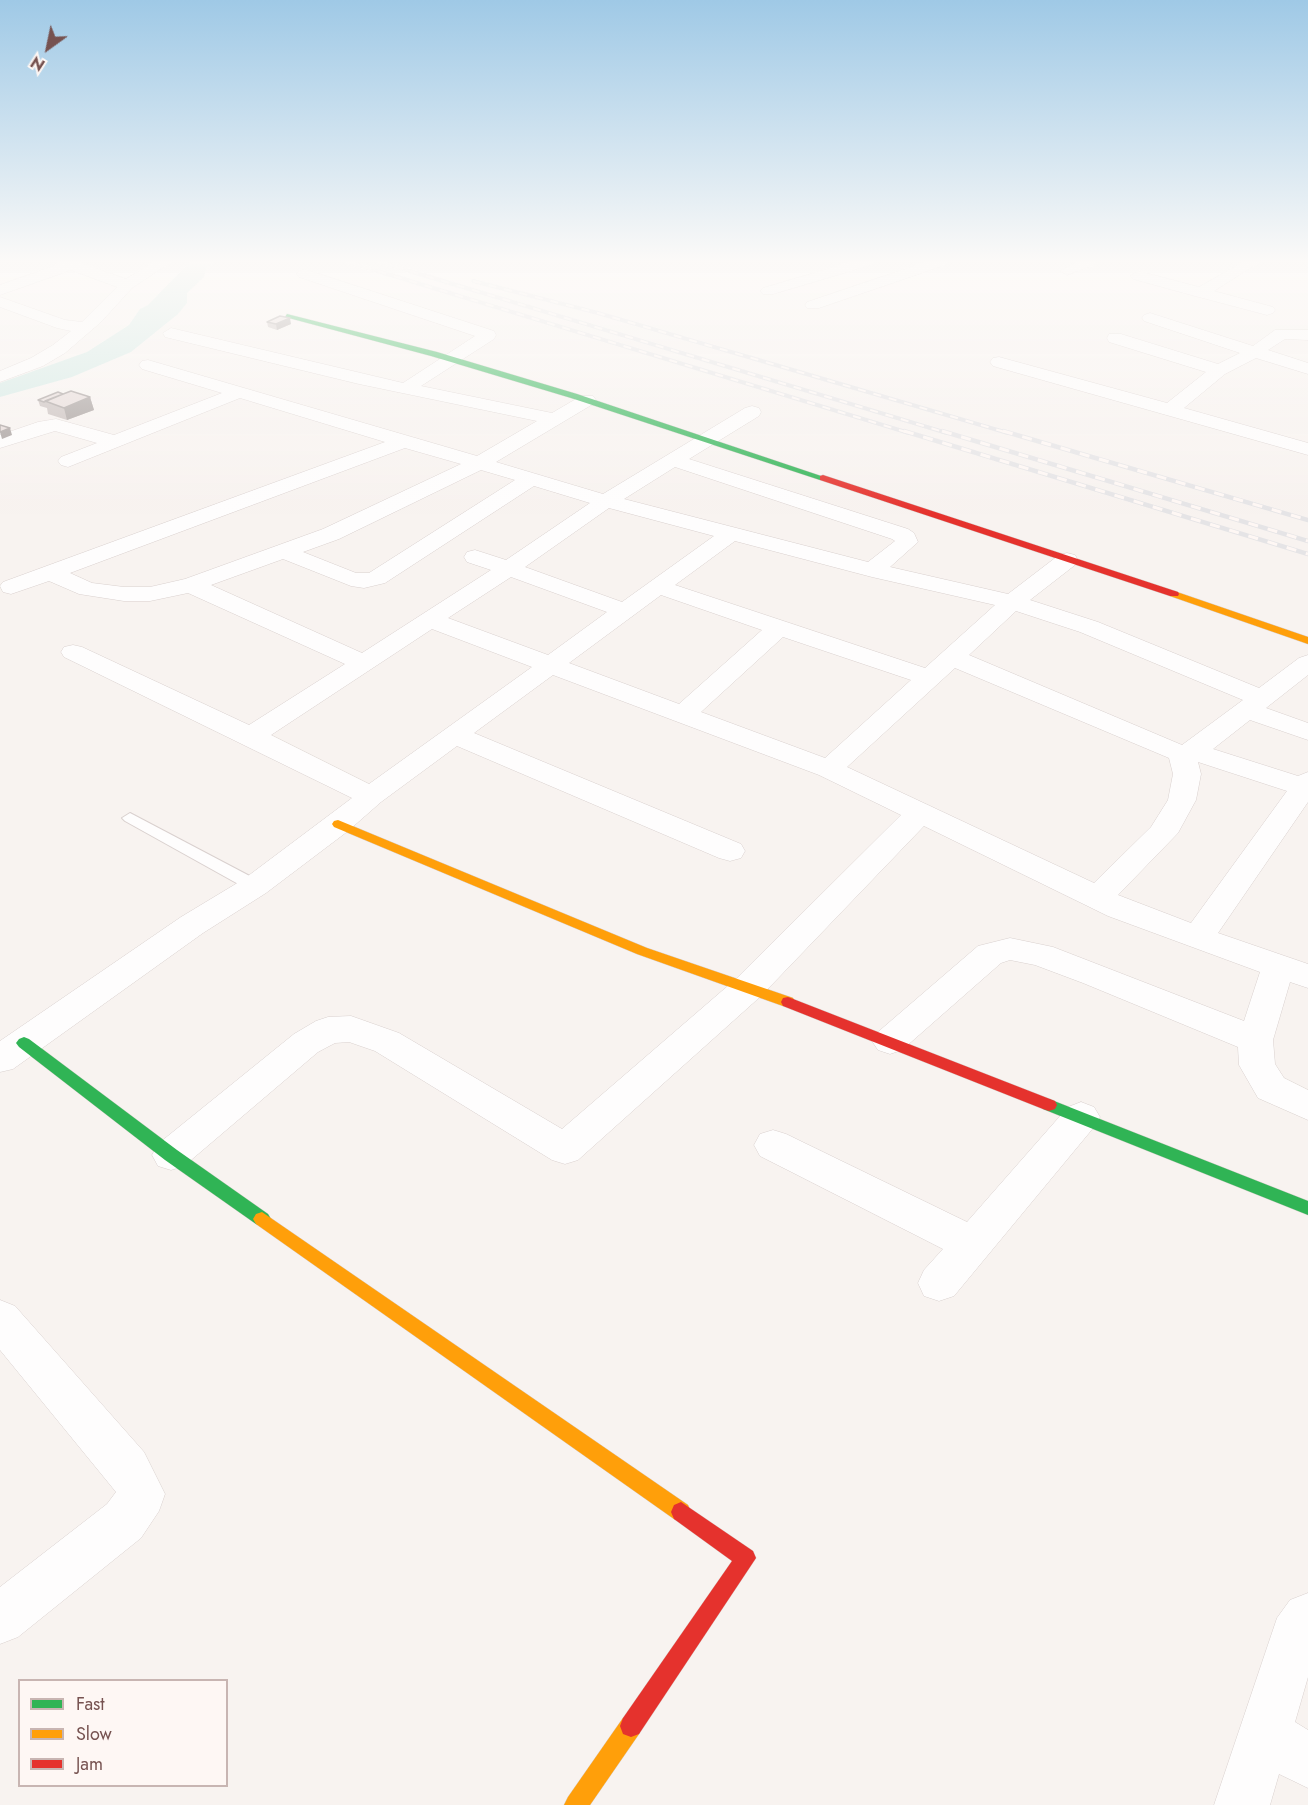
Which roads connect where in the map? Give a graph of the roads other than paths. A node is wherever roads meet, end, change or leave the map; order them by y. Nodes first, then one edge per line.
1 (62, 346) edge
2 (227, 346) edge
3 (401, 346) edge
4 (472, 346) edge
5 (1141, 346) edge
6 (1233, 346) edge
7 (1263, 346) edge
8 (1253, 353) junction
9 (449, 359) junction
10 (999, 362) dead end
11 (148, 365) dead end
12 (1308, 369) edge
13 (1219, 370) junction
14 (0, 377) edge
15 (405, 388) junction
16 (239, 392) junction
17 (587, 400) junction
18 (1169, 411) junction
19 (752, 412) dead end
20 (555, 419) junction
21 (405, 441) junction
22 (706, 441) junction
23 (0, 442) edge
24 (116, 442) junction
25 (1308, 449) edge
26 (673, 460) junction
27 (68, 461) dead end
28 (480, 463) junction
29 (529, 480) junction
30 (606, 501) junction
31 (730, 534) junction
32 (282, 551) junction
33 (476, 557) dead end
34 (1067, 560) junction
35 (508, 569) junction
36 (872, 570) junction
37 (49, 573) junction
38 (191, 585) junction
39 (11, 587) dead end
40 (659, 587) junction
41 (1012, 602) junction
42 (626, 611) junction
43 (430, 620) junction
44 (779, 627) junction
45 (1308, 641) edge
46 (73, 652) dead end
47 (952, 657) junction
48 (364, 663) junction
49 (1308, 663) edge
50 (550, 666) junction
51 (929, 678) junction
52 (1255, 704) junction
53 (684, 714) junction
54 (1308, 732) edge
55 (455, 735) junction
56 (251, 736) junction
57 (1188, 752) junction
58 (829, 770) junction
59 (1306, 784) edge
60 (371, 796) junction
61 (919, 814) junction
62 (130, 818) dead end
63 (338, 824) junction
64 (730, 851) dead end
65 (255, 886) junction
66 (1097, 898) junction
67 (1197, 938) junction
68 (1293, 971) edge
69 (749, 987) junction
70 (1255, 1040) junction
71 (890, 1041) junction
72 (24, 1042) junction
73 (0, 1059) edge
74 (1308, 1106) edge
75 (1081, 1117) junction
76 (773, 1145) dead end
77 (171, 1155) junction
78 (1308, 1208) edge
79 (973, 1244) junction
80 (939, 1283) dead end
81 (0, 1319) edge
82 (1308, 1618) edge
83 (0, 1619) edge
84 (1265, 1734) junction
85 (1308, 1761) edge
86 (576, 1805) edge
87 (1242, 1805) edge

1 - 14 street
2 - 15 street
3 - 9 street
4 - 9 street
5 - 13 street
6 - 8 street
7 - 8 street
8 - 12 street
8 - 13 street
9 - 15 street
9 - 17 street
10 - 18 street
11 - 16 street
13 - 18 street
15 - 20 street
16 - 21 street
16 - 24 street
17 - 20 street
17 - 22 street
18 - 25 street
19 - 22 street
20 - 28 street
21 - 28 street
21 - 37 street
22 - 26 street
22 - 34 street
23 - 24 street
24 - 27 street
26 - 30 street
26 - 36 street
28 - 29 street
28 - 32 street
29 - 30 street
29 - 32 street
30 - 31 street
30 - 35 street
31 - 36 street
31 - 40 street
32 - 38 street
33 - 35 street
34 - 41 street
34 - 45 street
35 - 42 street
35 - 43 street
36 - 41 street
37 - 38 street
37 - 39 street
38 - 48 street
40 - 42 street
40 - 44 street
41 - 47 street
41 - 52 street
42 - 50 street
43 - 48 street
43 - 50 street
44 - 51 street
44 - 53 street
46 - 56 street
47 - 51 street
47 - 57 street
48 - 56 street
49 - 52 street
50 - 53 street
50 - 55 street
51 - 58 street
52 - 54 street
52 - 57 street
53 - 58 street
55 - 60 street
55 - 64 street
56 - 60 street
57 - 59 street
57 - 66 street
58 - 61 street
59 - 67 street
60 - 63 street
61 - 66 street
61 - 69 street
62 - 65 lane
63 - 65 street
63 - 69 street
65 - 72 street
66 - 67 street
67 - 68 street
68 - 70 street
69 - 71 street
69 - 77 street
70 - 71 street
70 - 74 street
71 - 75 street
72 - 73 street
72 - 77 street
75 - 78 street
75 - 79 street
76 - 79 street
77 - 86 street
79 - 80 street
81 - 83 street
82 - 84 street
84 - 85 street
84 - 87 street

